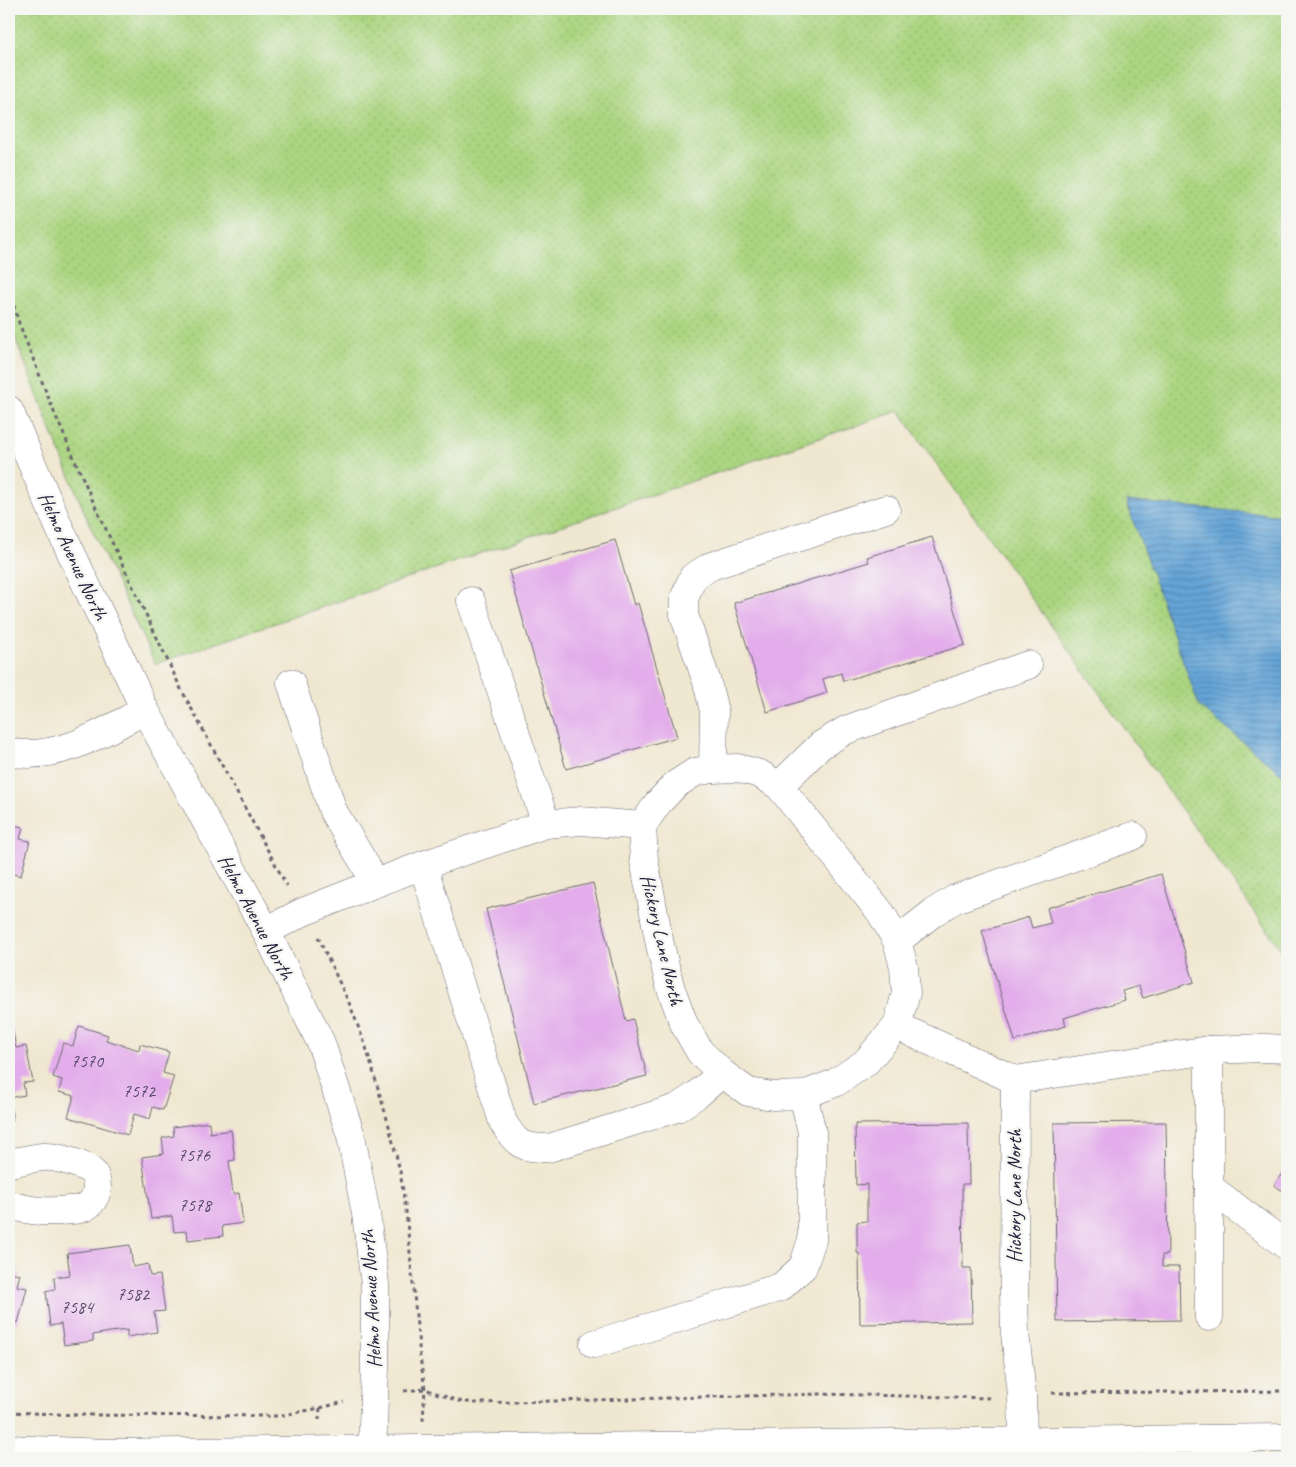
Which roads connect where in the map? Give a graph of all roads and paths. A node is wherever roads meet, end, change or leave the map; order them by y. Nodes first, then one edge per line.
1 (9, 290) edge
2 (9, 410) edge
3 (886, 508) dead end
4 (471, 601) dead end
5 (1028, 665) dead end
6 (291, 682) dead end
7 (145, 710) junction
8 (9, 752) edge
9 (713, 769) junction
10 (779, 786) junction
11 (546, 824) junction
12 (642, 826) junction
13 (1133, 836) dead end
14 (423, 865) junction
15 (376, 883) junction
16 (288, 888) dead end
17 (266, 931) junction
18 (897, 941) junction
19 (897, 1026) junction
20 (1287, 1048) edge
21 (1209, 1050) junction
22 (722, 1073) junction
23 (1015, 1080) junction
24 (803, 1095) junction
25 (9, 1163) edge
26 (1209, 1187) junction
27 (9, 1205) edge
28 (1287, 1246) edge
29 (1209, 1317) dead end
30 (594, 1344) dead end
31 (425, 1389) dead end
32 (1287, 1391) edge
33 (1051, 1393) dead end
34 (990, 1398) dead end
35 (320, 1408) dead end
36 (9, 1412) edge
37 (1287, 1438) edge
38 (1023, 1441) junction
39 (9, 1449) edge
40 (372, 1454) edge

1 - 16 path
2 - 7 street, Helmo Avenue North
3 - 9 street
4 - 11 street
5 - 10 street
6 - 15 street
7 - 8 street
7 - 17 street, Helmo Avenue North
9 - 10 street, Hickory Lane North
9 - 12 street, Hickory Lane North
10 - 18 street, Hickory Lane North
11 - 12 street
11 - 14 street
12 - 22 street, Hickory Lane North
13 - 18 street
14 - 15 street
14 - 22 street
15 - 17 street
17 - 40 street, Helmo Avenue North
18 - 19 street, Hickory Lane North
19 - 23 street
19 - 24 street, Hickory Lane North
20 - 21 street
21 - 23 street
21 - 26 street
22 - 24 street, Hickory Lane North
23 - 38 street, Hickory Lane North
24 - 30 street
25 - 27 street
26 - 28 street
26 - 29 street
31 - 34 path
32 - 33 path
35 - 36 path
37 - 38 street
38 - 40 street
39 - 40 street

